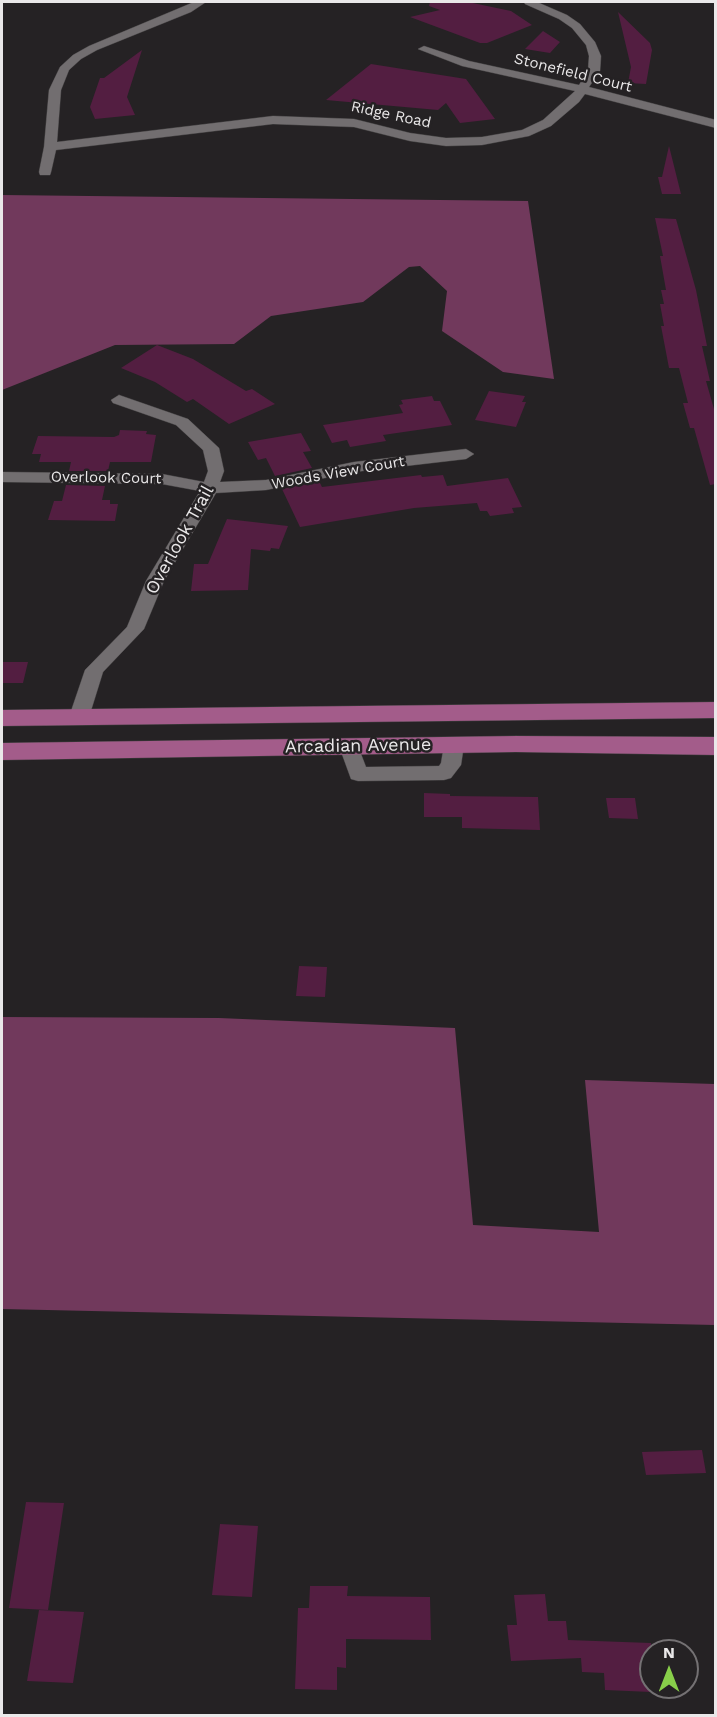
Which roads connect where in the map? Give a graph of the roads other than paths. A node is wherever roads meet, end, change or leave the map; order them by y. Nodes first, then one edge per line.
1 (201, 2) edge
2 (529, 2) edge
3 (424, 49) dead end
4 (582, 89) junction
5 (716, 124) edge
6 (50, 147) junction
7 (45, 172) dead end
8 (119, 399) dead end
9 (466, 454) dead end
10 (2, 477) edge
11 (210, 488) junction
12 (716, 710) edge
13 (349, 713) junction
14 (79, 717) junction
15 (2, 718) edge
16 (349, 746) junction
17 (716, 746) edge
18 (2, 752) edge

1 - 6 street
2 - 4 street, Ridge Road
3 - 4 street, Stonefield Court
4 - 5 street, Stonefield Court
4 - 6 street, Ridge Road
6 - 7 street
8 - 11 street, Overlook Trail
9 - 11 street, Woods View Court
10 - 11 street, Overlook Court
11 - 14 street, Overlook Trail
12 - 13 main road, Arcadian Avenue
13 - 14 main road, Arcadian Avenue
13 - 16 main road
14 - 15 main road, Arcadian Avenue
16 - 17 main road, Arcadian Avenue
16 - 18 main road, Arcadian Avenue

